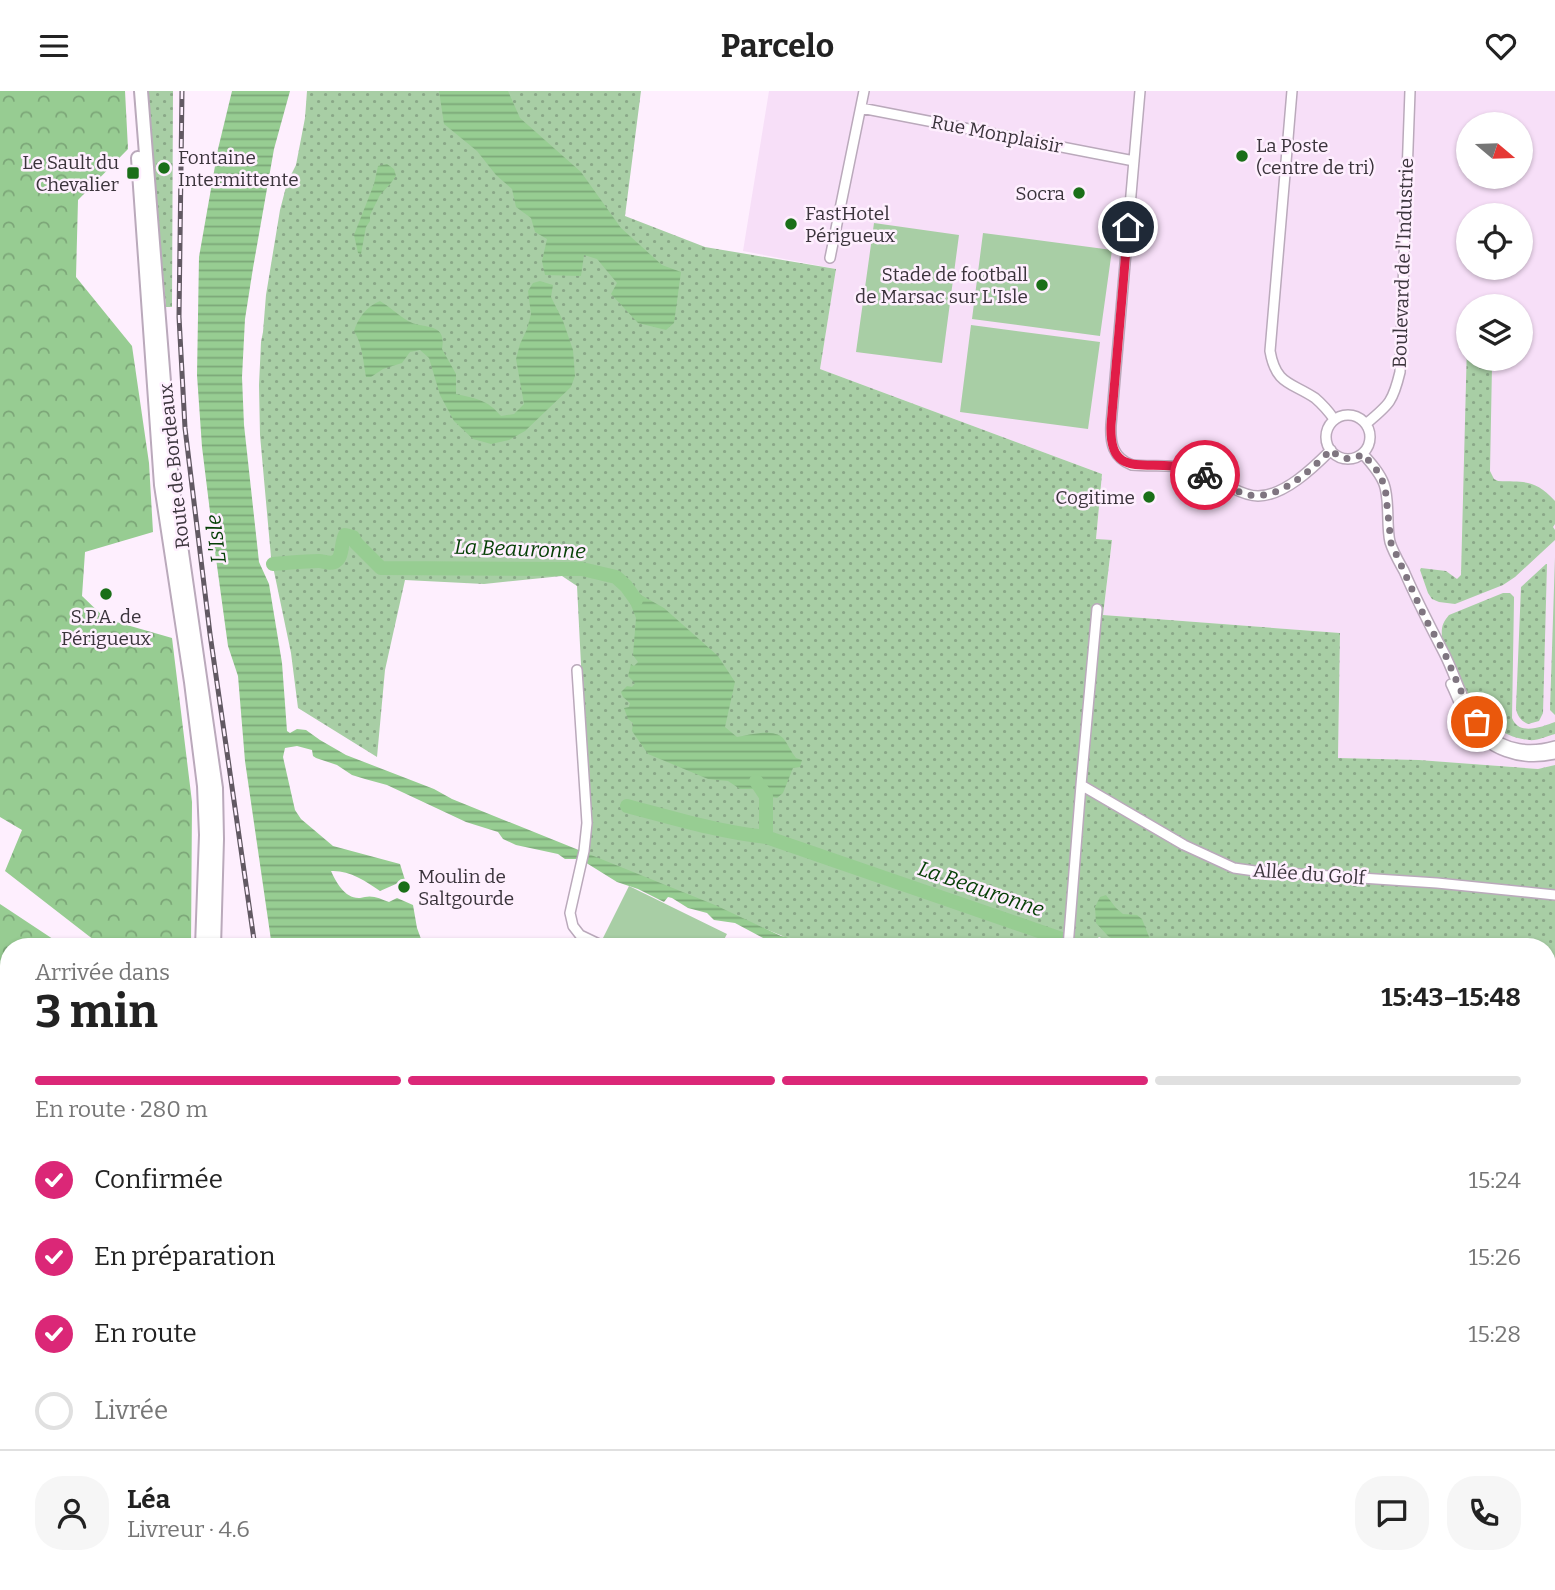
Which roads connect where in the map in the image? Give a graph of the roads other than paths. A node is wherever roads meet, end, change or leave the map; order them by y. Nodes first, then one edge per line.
1 (133, 91) edge
2 (141, 91) edge
3 (864, 91) edge
4 (1140, 91) edge
5 (1292, 91) edge
6 (1410, 91) edge
7 (861, 108) junction
8 (1134, 161) junction
9 (830, 258) dead end
10 (1334, 419) junction
11 (1367, 423) junction
12 (1331, 450) junction
13 (1363, 454) junction
14 (1097, 609) dead end
15 (1425, 618) junction
16 (577, 670) dead end
17 (1555, 746) edge
18 (1555, 754) edge
19 (1081, 785) junction
20 (212, 837) junction
21 (1555, 895) edge
22 (203, 938) edge
23 (214, 938) edge
24 (586, 938) edge
25 (1069, 938) edge

1 - 20 main road, Route de Bordeaux
2 - 20 main road, Route de Bordeaux
3 - 7 street
4 - 8 street
5 - 10 street
6 - 11 street, Boulevard de l'Industrie
7 - 8 street, Rue Monplaisir
7 - 9 street
8 - 12 street
10 - 11 street
10 - 12 street
11 - 13 street
12 - 13 street
13 - 15 street
14 - 19 street
15 - 17 street
15 - 18 street
16 - 24 street
19 - 21 street, Allée du Golf
19 - 25 street
20 - 22 main road
20 - 23 main road

